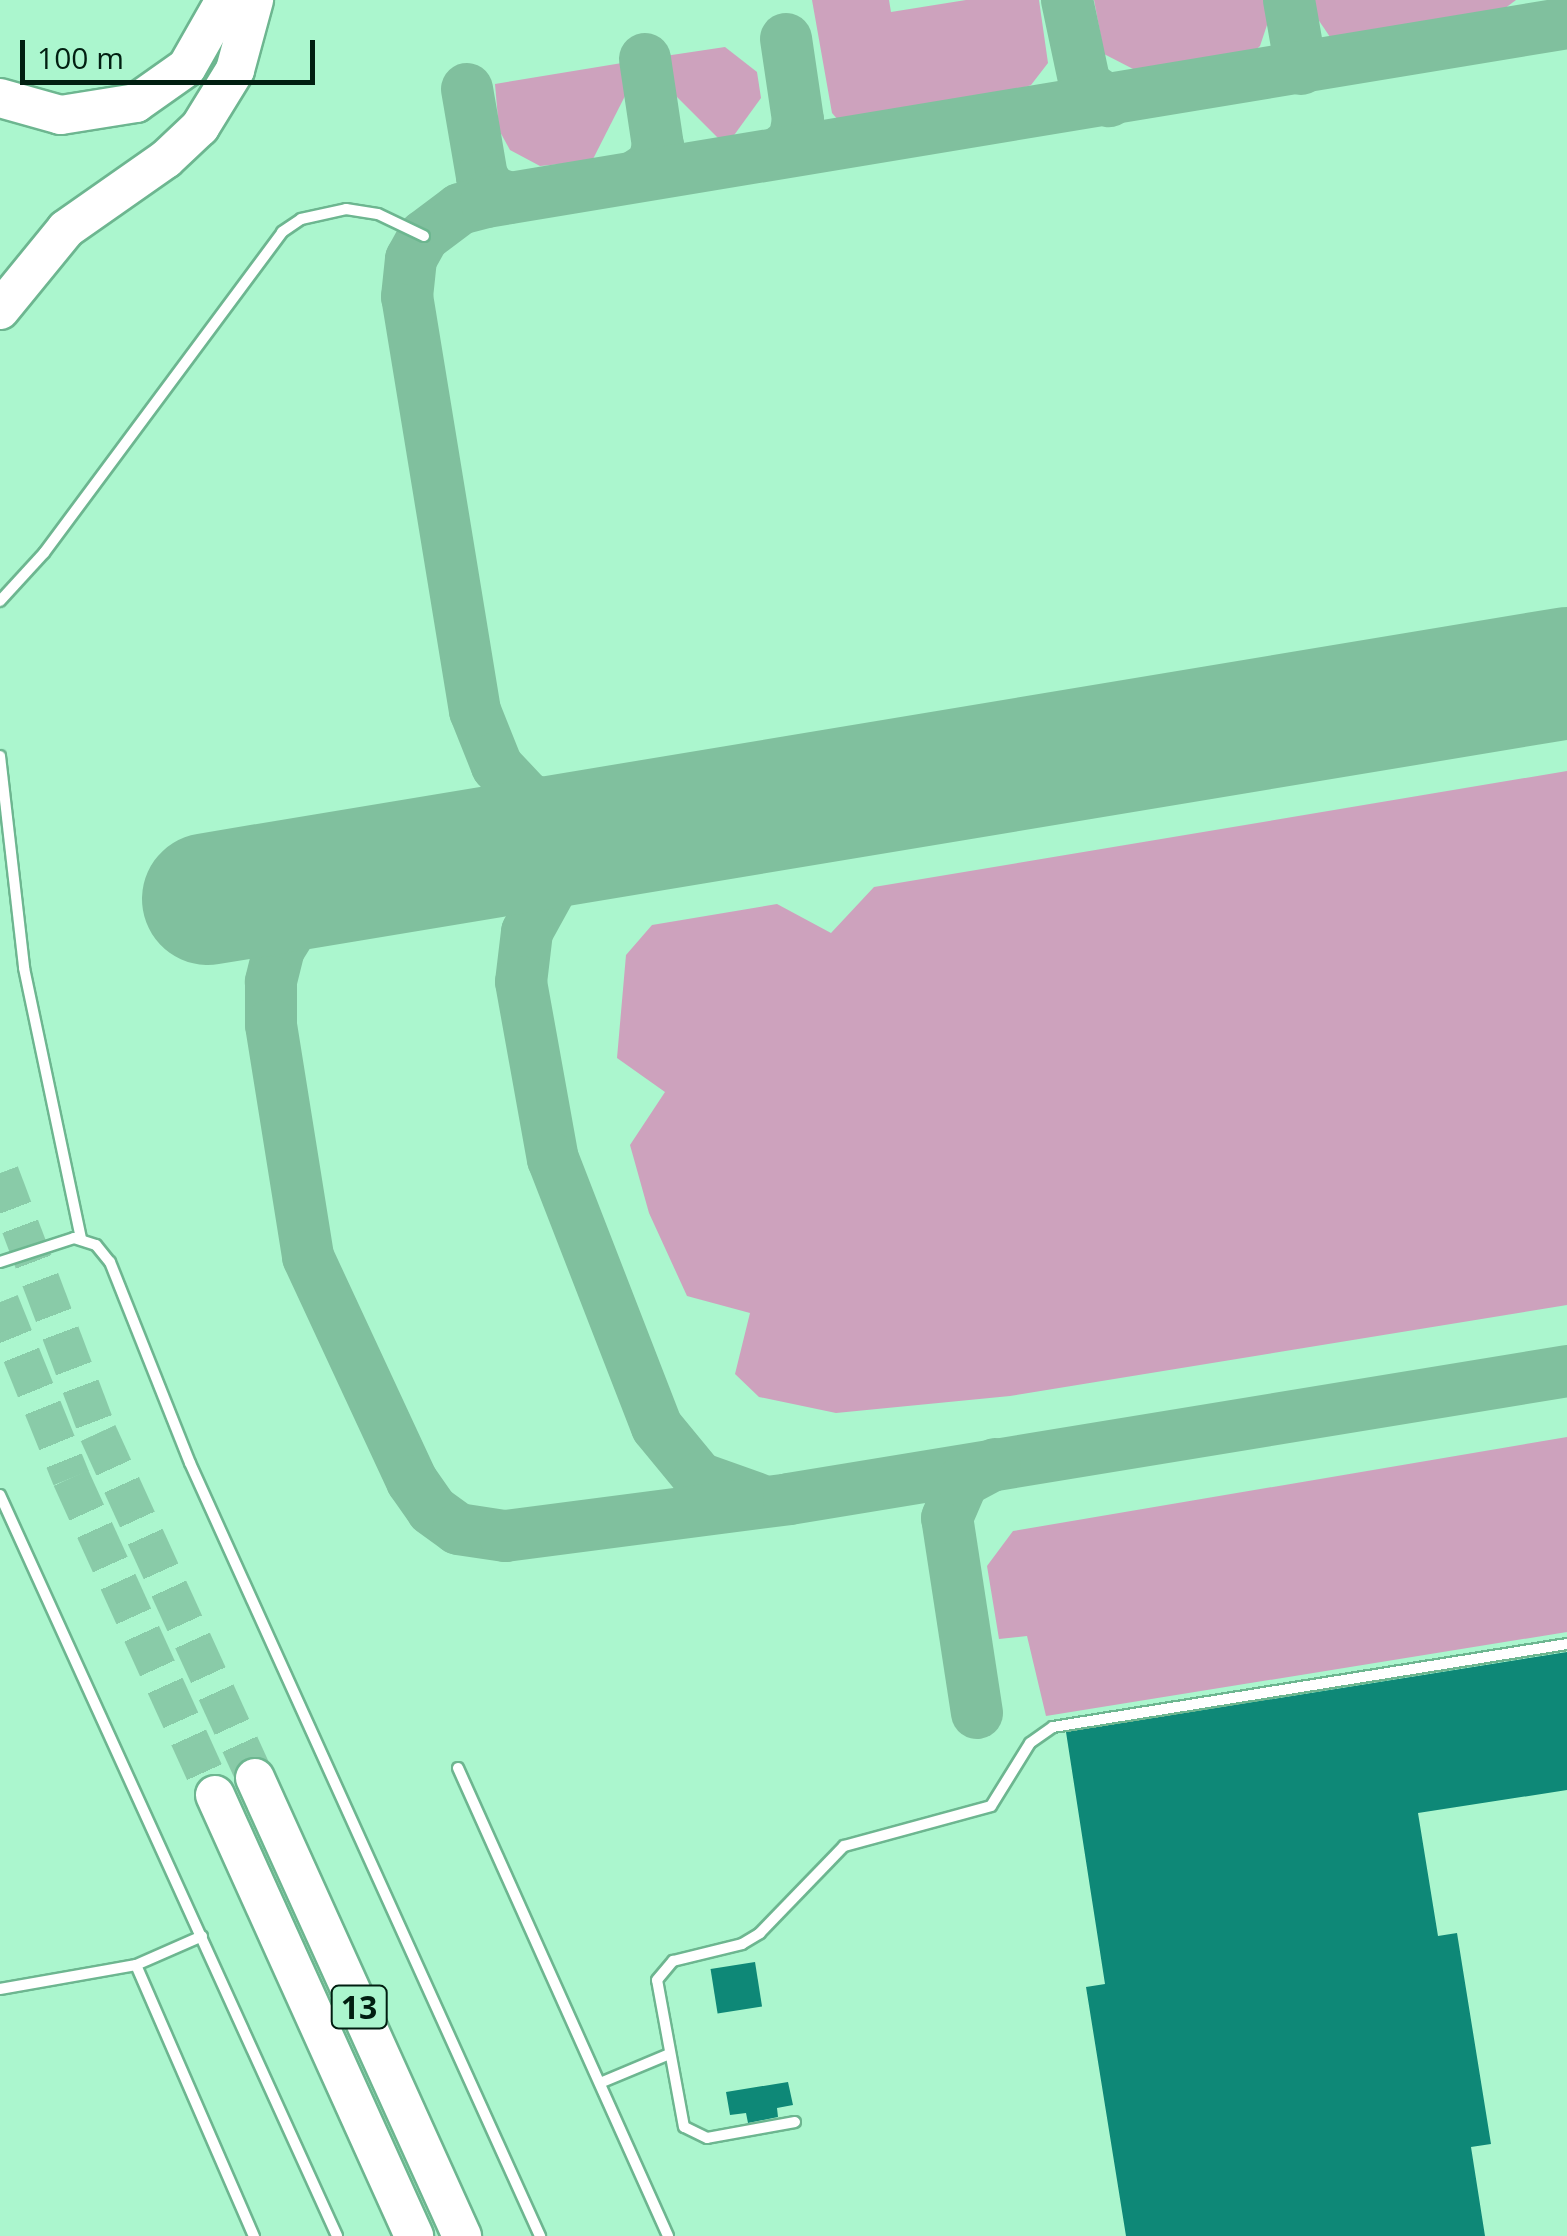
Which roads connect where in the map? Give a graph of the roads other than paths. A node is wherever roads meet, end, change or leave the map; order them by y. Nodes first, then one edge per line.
1 (225, 0) edge
2 (254, 0) edge
3 (0, 98) edge
4 (424, 236) dead end
5 (0, 310) edge
6 (0, 601) edge
7 (0, 756) edge
8 (81, 1239) junction
9 (0, 1262) edge
10 (0, 1495) edge
11 (1567, 1644) edge
12 (458, 1768) dead end
13 (255, 1778) tunnel mouth
14 (215, 1796) tunnel mouth
15 (202, 1936) junction
16 (136, 1965) junction
17 (0, 1989) edge
18 (666, 2055) junction
19 (600, 2083) junction
20 (796, 2122) dead end
21 (254, 2236) edge
22 (337, 2236) edge
23 (414, 2236) edge
24 (462, 2236) edge
25 (540, 2236) edge
26 (668, 2236) edge

1 - 3 highway
2 - 5 highway
4 - 6 lane
7 - 8 lane
8 - 9 lane
8 - 25 lane
10 - 15 lane
11 - 18 lane
12 - 19 lane
13 - 24 highway, 13
14 - 23 highway, 13
15 - 16 lane
15 - 22 lane
16 - 17 lane
16 - 21 lane
18 - 19 lane
18 - 20 lane
19 - 26 lane

